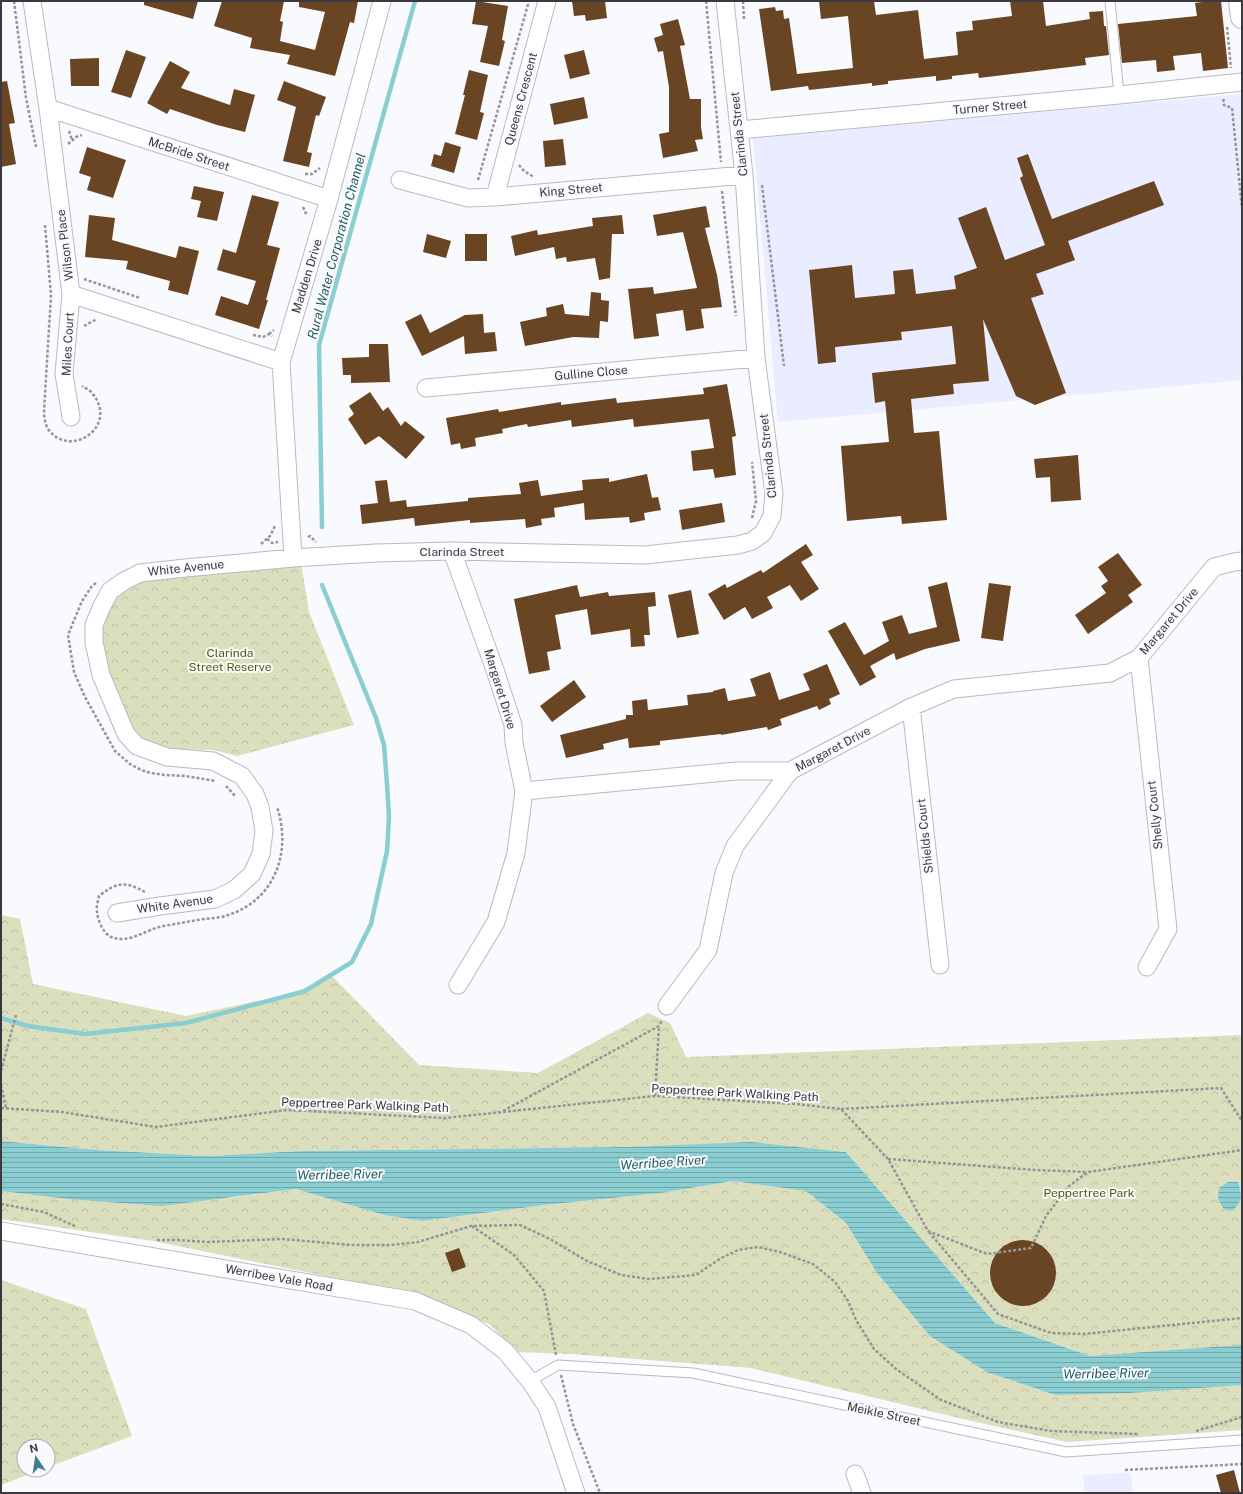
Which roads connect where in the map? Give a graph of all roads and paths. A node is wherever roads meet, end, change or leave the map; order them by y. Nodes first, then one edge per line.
1 (32, 1) edge
2 (382, 1) edge
3 (529, 1) edge
4 (547, 1) edge
5 (706, 1) edge
6 (725, 1) edge
7 (743, 1) edge
8 (1110, 1) edge
9 (1240, 1) edge
10 (1234, 20) edge
11 (745, 24) dead end
12 (1228, 71) dead end
13 (1242, 82) edge
14 (1119, 95) junction
15 (1224, 104) dead end
16 (48, 108) junction
17 (739, 130) junction
18 (85, 135) dead end
19 (66, 146) dead end
20 (519, 160) dead end
21 (319, 170) dead end
22 (300, 174) dead end
23 (744, 175) junction
24 (721, 177) junction
25 (538, 179) dead end
26 (400, 180) dead end
27 (478, 180) dead end
28 (761, 181) dead end
29 (495, 197) junction
30 (330, 199) junction
31 (301, 204) dead end
32 (1242, 208) edge
33 (307, 220) dead end
34 (81, 277) dead end
35 (71, 294) junction
36 (147, 300) dead end
37 (736, 320) dead end
38 (276, 323) dead end
39 (269, 334) junction
40 (252, 335) dead end
41 (756, 358) junction
42 (278, 360) junction
43 (784, 366) dead end
44 (426, 388) dead end
45 (71, 417) dead end
46 (752, 461) dead end
47 (749, 522) dead end
48 (267, 539) dead end
49 (292, 541) junction
50 (318, 543) dead end
51 (452, 550) junction
52 (293, 558) junction
53 (1242, 561) edge
54 (1139, 658) junction
55 (911, 707) junction
56 (790, 771) junction
57 (524, 790) junction
58 (117, 913) dead end
59 (940, 965) dead end
60 (1147, 967) dead end
61 (458, 985) dead end
62 (667, 1006) joint
63 (16, 1015) dead end
64 (659, 1026) junction
65 (1, 1071) edge
66 (1, 1085) edge
67 (656, 1096) junction
68 (1, 1108) edge
69 (6, 1108) junction
70 (841, 1109) junction
71 (502, 1112) junction
72 (1242, 1121) edge
73 (1242, 1150) edge
74 (888, 1159) junction
75 (1088, 1172) junction
76 (1, 1204) edge
77 (471, 1226) junction
78 (80, 1228) dead end
79 (1, 1231) edge
80 (928, 1231) junction
81 (150, 1241) dead end
82 (1242, 1318) edge
83 (558, 1365) junction
84 (530, 1381) junction
85 (1242, 1417) edge
86 (1193, 1432) dead end
87 (1145, 1434) dead end
88 (1242, 1440) edge
89 (1242, 1464) edge
90 (1125, 1470) dead end
91 (855, 1474) dead end
92 (576, 1493) edge
93 (600, 1493) edge
94 (862, 1493) edge

1 - 16 street, Wilson Place
2 - 30 street, Madden Drive
3 - 27 path
4 - 29 street, Queens Crescent
5 - 24 path
6 - 17 street, Clarinda Street
7 - 11 path
8 - 14 lane
9 - 10 main road
10 - 12 path
13 - 14 street, Turner Street
14 - 17 street, Turner Street
15 - 32 path
16 - 30 street, McBride Street
16 - 35 street, Wilson Place
17 - 23 street, Clarinda Street
18 - 19 path
20 - 25 path
21 - 22 path
23 - 24 street, King Street
23 - 41 street, Clarinda Street
24 - 29 street, King Street
24 - 37 path
26 - 29 street, King Street
28 - 43 path
30 - 42 street, Madden Drive
31 - 33 path
34 - 36 path
35 - 42 street, Wilson Place
35 - 45 street, Miles Court
38 - 39 path
39 - 40 path
39 - 42 path
41 - 44 street, Gulline Close
41 - 51 street, Clarinda Street
42 - 49 street, Madden Drive
46 - 47 path
48 - 49 path
49 - 50 path
49 - 52 street, Madden Drive
51 - 52 street, Clarinda Street
51 - 57 street, Margaret Drive
52 - 58 street, White Avenue
53 - 54 street, Margaret Drive
54 - 55 street, Margaret Drive
54 - 60 street, Shelly Court
55 - 56 street, Margaret Drive
55 - 59 street, Shields Court
56 - 57 street, Margaret Drive
56 - 62 street
57 - 61 street
62 - 64 path
63 - 65 path
64 - 67 path
64 - 71 path
66 - 69 path
67 - 70 path, Peppertree Park Walking Path
67 - 71 path, Peppertree Park Walking Path
68 - 69 path, Peppertree Park Walking Path
69 - 71 path, Peppertree Park Walking Path
70 - 72 path, Peppertree Park Walking Path
70 - 74 path
73 - 75 path
74 - 75 path
74 - 80 path
75 - 80 path
76 - 78 path
77 - 81 path
77 - 83 path
77 - 87 path
79 - 84 street, Werribee Vale Road
80 - 82 path
83 - 84 lane
83 - 88 lane, Meikle Street
83 - 93 path
84 - 92 street, Werribee Vale Road
85 - 86 path
89 - 90 path
91 - 94 street

